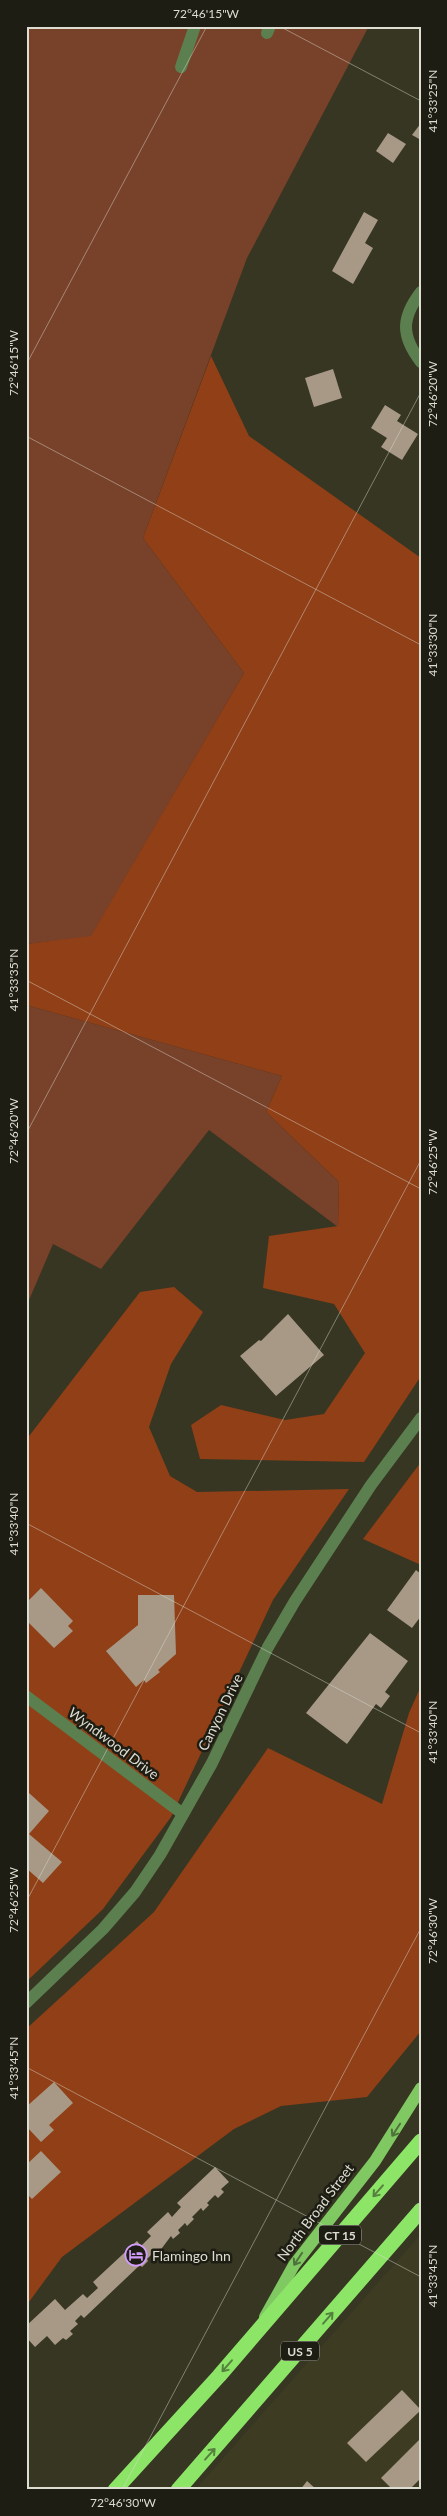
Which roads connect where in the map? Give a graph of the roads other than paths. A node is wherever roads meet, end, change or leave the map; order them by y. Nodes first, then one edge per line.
1 (195, 26) edge
2 (181, 67) dead end
3 (421, 292) edge
4 (421, 362) edge
5 (421, 1418) edge
6 (26, 1696) edge
7 (183, 1814) junction
8 (26, 2003) edge
9 (421, 2088) edge
10 (421, 2141) edge
11 (421, 2210) edge
12 (259, 2329) junction
13 (115, 2490) edge
14 (178, 2490) edge

1 - 2 street
3 - 4 street
5 - 7 street, Canyon Drive
6 - 7 street, Wyndwood Drive
7 - 8 street, Canyon Drive
9 -> 12 main road, North Broad Street
10 -> 12 highway, CT 15
14 -> 11 highway, US 5
12 -> 13 highway, North Broad Street

